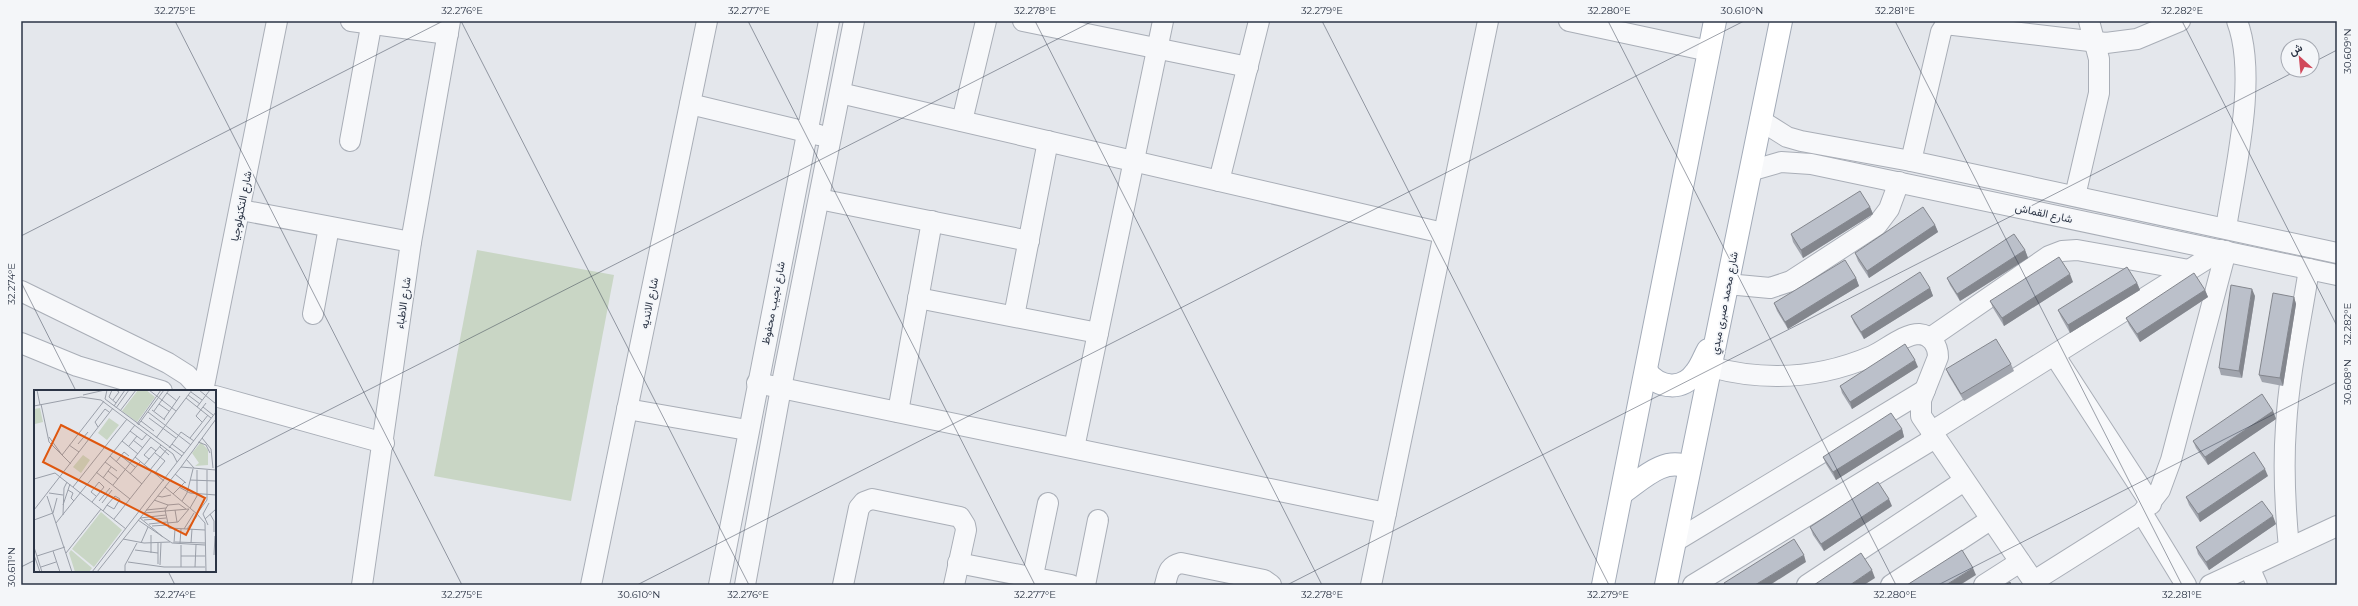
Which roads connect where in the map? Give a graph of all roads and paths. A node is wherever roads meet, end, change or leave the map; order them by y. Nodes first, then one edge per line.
1 (277, 21) edge
2 (351, 21) edge
3 (707, 21) edge
4 (829, 21) edge
5 (854, 21) edge
6 (986, 21) edge
7 (1023, 21) edge
8 (1163, 21) edge
9 (1259, 21) edge
10 (1488, 21) edge
11 (1569, 21) edge
12 (1715, 21) edge
13 (1781, 21) edge
14 (2089, 21) edge
15 (2180, 21) edge
16 (2237, 21) edge
17 (372, 22) edge
18 (1947, 23) edge
19 (1070, 26) edge
20 (449, 28) edge
21 (2095, 42) junction
22 (1158, 49) junction
23 (1709, 51) junction
24 (1248, 67) junction
25 (840, 93) junction
26 (690, 104) junction
27 (1760, 120) junction
28 (962, 122) junction
29 (807, 132) junction
30 (831, 137) junction
31 (350, 141) dead end
32 (1048, 141) junction
33 (1134, 161) junction
34 (1911, 161) junction
35 (1750, 171) junction
36 (1219, 181) junction
37 (1898, 182) junction
38 (2075, 196) junction
39 (819, 199) junction
40 (241, 210) junction
41 (932, 221) junction
42 (329, 227) junction
43 (2226, 228) junction
44 (1443, 233) junction
45 (1029, 241) junction
46 (411, 242) junction
47 (2223, 251) junction
48 (2337, 253) edge
49 (2309, 269) junction
50 (2189, 270) junction
51 (2337, 275) edge
52 (1727, 284) junction
53 (21, 291) edge
54 (918, 298) junction
55 (313, 314) dead end
56 (1014, 316) junction
57 (1098, 333) junction
58 (1718, 333) junction
59 (1930, 338) junction
60 (21, 343) edge
61 (2055, 356) junction
62 (1710, 368) junction
63 (1646, 371) junction
64 (757, 383) junction
65 (781, 388) junction
66 (159, 390) edge
67 (201, 390) edge
68 (202, 390) edge
69 (1925, 390) junction
70 (216, 396) edge
71 (627, 409) junction
72 (898, 412) junction
73 (747, 430) junction
74 (1933, 435) junction
75 (384, 443) junction
76 (1074, 448) junction
77 (1689, 468) junction
78 (1964, 481) junction
79 (1622, 493) junction
80 (1048, 503) dead end
81 (2146, 508) junction
82 (1386, 513) junction
83 (1098, 520) dead end
84 (1990, 520) junction
85 (2337, 526) edge
86 (1674, 542) junction
87 (2289, 548) junction
88 (2020, 562) junction
89 (958, 563) junction
90 (2249, 567) junction
91 (1032, 581) edge
92 (2035, 583) edge
93 (362, 585) edge
94 (591, 585) edge
95 (719, 585) edge
96 (745, 585) edge
97 (843, 585) edge
98 (954, 585) edge
99 (1071, 585) edge
100 (1085, 585) edge
101 (1165, 585) edge
102 (1271, 585) edge
103 (1371, 585) edge
104 (1603, 585) edge
105 (1666, 585) edge
106 (1693, 585) edge
107 (1807, 585) edge
108 (1891, 585) edge
109 (1984, 585) edge
110 (2186, 585) edge
111 (2210, 585) edge
112 (2257, 585) edge

1 - 40 street, شارع التكنولوجيا
2 - 17 street
3 - 26 street, شارع الانديه
4 - 29 street, شارع نجيب محفوظ
5 - 25 street
6 - 28 street
7 - 19 street
8 - 22 street
9 - 24 street
10 - 44 street
11 - 23 street
12 - 23 main road
13 - 27 main road, شارع محمد صبرى مبدي
14 - 21 street
15 - 21 street
16 - 43 street
17 - 20 street
17 - 31 street
18 - 21 street
18 - 34 street
19 - 22 street
20 - 46 street, شارع الاطباء
21 - 38 street
22 - 24 street
22 - 33 street
23 - 63 main road
24 - 36 street
25 - 28 street
25 - 30 street
26 - 29 street
26 - 71 street, شارع الانديه
27 - 34 street
27 - 35 main road, شارع محمد صبرى مبدي
28 - 32 street
29 - 30 street
29 - 64 street, شارع نجيب محفوظ
30 - 39 street
32 - 33 street
32 - 45 street
33 - 36 street
33 - 57 street
34 - 38 street
35 - 37 street, شارع القماش
35 - 52 main road, شارع محمد صبرى مبدي
36 - 44 street
37 - 47 street, شارع القماش
37 - 52 street
38 - 43 street
39 - 41 street
39 - 65 street
40 - 42 street
40 - 68 street, شارع التكنولوجيا
41 - 45 street
41 - 54 street
42 - 46 street
42 - 55 street
43 - 48 street
44 - 82 street
45 - 56 street
46 - 75 street, شارع الاطباء
47 - 49 street, شارع القماش
47 - 50 street
47 - 81 street
49 - 51 street, شارع القماش
49 - 87 street
50 - 59 street
50 - 61 street
52 - 58 main road, شارع محمد صبرى مبدي
53 - 67 street
54 - 56 street
54 - 72 street
56 - 57 street
57 - 76 street
58 - 62 main road, شارع محمد صبرى مبدي
58 - 63 main road
59 - 62 street
59 - 69 street
60 - 66 street
61 - 74 street
61 - 81 street
62 - 77 main road, شارع محمد صبرى مبدي
63 - 79 main road
64 - 65 street
64 - 73 street, شارع نجيب محفوظ
65 - 72 street
65 - 96 street
69 - 74 street
69 - 86 street
70 - 75 street
71 - 73 street
71 - 94 street, شارع الانديه
72 - 76 street
73 - 95 street, شارع نجيب محفوظ
74 - 78 street
74 - 106 street
75 - 93 street, شارع الاطباء
76 - 82 street
77 - 79 main road
77 - 86 main road, شارع محمد صبرى مبدي
78 - 84 street
78 - 107 street
79 - 104 main road
80 - 91 street
81 - 92 street
81 - 110 street
82 - 103 street
83 - 100 street
84 - 88 street
84 - 108 street
85 - 87 street
86 - 105 main road, شارع محمد صبرى مبدي
87 - 90 street
88 - 92 street
88 - 109 street
89 - 91 street
89 - 97 street
89 - 98 street
90 - 111 street
90 - 112 street
91 - 99 street
101 - 102 street

